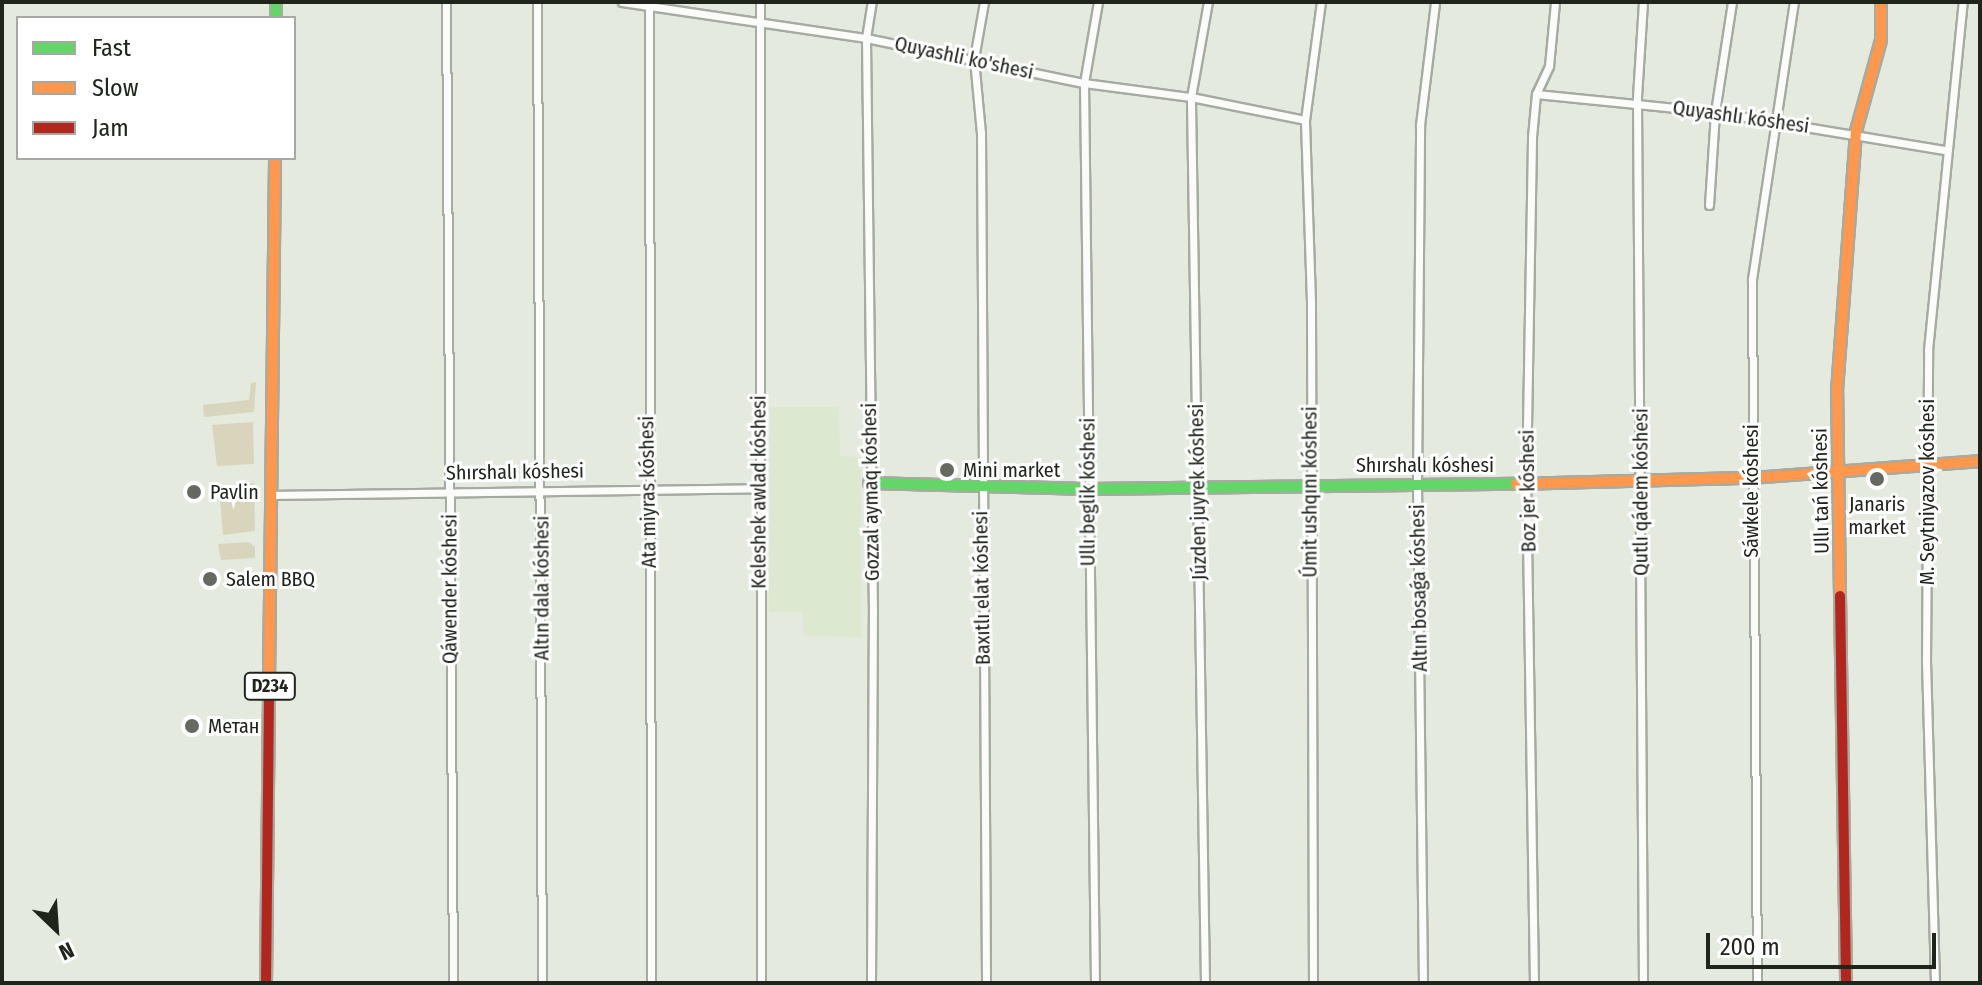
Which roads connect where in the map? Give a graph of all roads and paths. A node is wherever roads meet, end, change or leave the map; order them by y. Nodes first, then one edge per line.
1 (446, 2) edge
2 (537, 2) edge
3 (622, 2) edge
4 (760, 2) edge
5 (872, 2) edge
6 (984, 2) edge
7 (1098, 2) edge
8 (1208, 2) edge
9 (1321, 2) edge
10 (1435, 2) edge
11 (1555, 2) edge
12 (1643, 2) edge
13 (1732, 2) edge
14 (1794, 2) edge
15 (1881, 2) edge
16 (1963, 2) edge
17 (648, 5) edge
18 (760, 24) junction
19 (866, 38) junction
20 (974, 59) junction
21 (1084, 83) junction
22 (1536, 94) junction
23 (1191, 97) junction
24 (1637, 103) junction
25 (1715, 112) junction
26 (1305, 120) junction
27 (1772, 122) junction
28 (1856, 131) junction
29 (1944, 150) junction
30 (275, 160) edge
31 (1709, 205) dead end
32 (1980, 461) edge
33 (1927, 464) junction
34 (1838, 467) junction
35 (1751, 478) junction
36 (1642, 480) junction
37 (869, 483) junction
38 (1309, 483) junction
39 (1417, 483) junction
40 (1198, 484) junction
41 (1526, 484) junction
42 (980, 486) junction
43 (648, 488) junction
44 (759, 488) junction
45 (542, 489) junction
46 (1088, 489) junction
47 (449, 491) junction
48 (272, 495) junction
49 (266, 983) edge
50 (453, 983) edge
51 (542, 983) edge
52 (651, 983) edge
53 (761, 983) edge
54 (871, 983) edge
55 (986, 983) edge
56 (1095, 983) edge
57 (1205, 983) edge
58 (1313, 983) edge
59 (1423, 983) edge
60 (1534, 983) edge
61 (1643, 983) edge
62 (1757, 983) edge
63 (1846, 983) edge
64 (1935, 983) edge

1 - 47 street, Qáwender kóshesi
2 - 45 street, Altın dala kóshesi
3 - 17 street, Quyashli ko'shesi
4 - 18 street, Keleshek awlad kóshesi
5 - 19 street, Gozzal aymaq kóshesi
6 - 20 street, Baxıtlı elat kóshesi
7 - 21 street, Ullı beglik kóshesi
8 - 23 street, Júzden juyrek kóshesi
9 - 26 street, Úmit ushqını kóshesi
10 - 39 street, Altın bosaǵa kóshesi
11 - 22 street, Boz jer kóshesi
12 - 24 street, Qutlı qádem kóshesi
13 - 25 street
14 - 27 street, Sáwkele kóshesi
15 - 28 street, Ullı tań kóshesi
16 - 29 street, M. Seytniyazov kóshesi
17 - 18 street, Quyashli ko'shesi
17 - 43 street, Ata miyras kóshesi
18 - 19 street, Quyashli ko'shesi
18 - 44 street, Keleshek awlad kóshesi
19 - 20 street, Quyashli ko'shesi
19 - 37 street, Gozzal aymaq kóshesi
20 - 21 street, Quyashli ko'shesi
20 - 42 street, Baxıtlı elat kóshesi
21 - 23 street, Quyashli ko'shesi
21 - 46 street, Ullı beglik kóshesi
22 - 24 street, Quyashlı kóshesi
22 - 41 street, Boz jer kóshesi
23 - 26 street, Quyashli ko'shesi
23 - 40 street, Júzden juyrek kóshesi
24 - 25 street, Quyashlı kóshesi
24 - 36 street, Qutlı qádem kóshesi
25 - 27 street, Quyashlı kóshesi
25 - 31 street
26 - 38 street, Úmit ushqını kóshesi
27 - 28 street, Quyashlı kóshesi
27 - 35 street, Sáwkele kóshesi
28 - 29 street, Quyashlı kóshesi
28 - 34 street, Ullı tań kóshesi
29 - 33 street, M. Seytniyazov kóshesi
30 - 48 street, D234
32 - 33 street, Shırshalı kóshesi
33 - 34 street, Shırshalı kóshesi
33 - 64 street, M. Seytniyazov kóshesi
34 - 35 street, Shırshalı kóshesi
34 - 63 street, Ullı tań kóshesi
35 - 36 street, Shırshalı kóshesi
35 - 62 street, Sáwkele kóshesi
36 - 41 street, Shırshalı kóshesi
36 - 61 street, Qutlı qádem kóshesi
37 - 42 street, Shırshalı kóshesi
37 - 54 street, Gozzal aymaq kóshesi
38 - 39 street, Shırshalı kóshesi
38 - 40 street, Shırshalı kóshesi
38 - 58 street, Úmit ushqını kóshesi
39 - 41 street, Shırshalı kóshesi
39 - 59 street, Altın bosaǵa kóshesi
40 - 46 street, Shırshalı kóshesi
40 - 57 street, Júzden juyrek kóshesi
41 - 60 street, Boz jer kóshesi
42 - 46 street, Shırshalı kóshesi
42 - 55 street, Baxıtlı elat kóshesi
43 - 44 street, Shırshalı kóshesi
43 - 45 street, Shırshalı kóshesi
43 - 52 street, Ata miyras kóshesi
44 - 53 street, Keleshek awlad kóshesi
45 - 47 street, Shırshalı kóshesi
45 - 51 street, Altın dala kóshesi
46 - 56 street, Ullı beglik kóshesi
47 - 48 street, Shırshalı kóshesi
47 - 50 street, Qáwender kóshesi
48 - 49 street, D234

